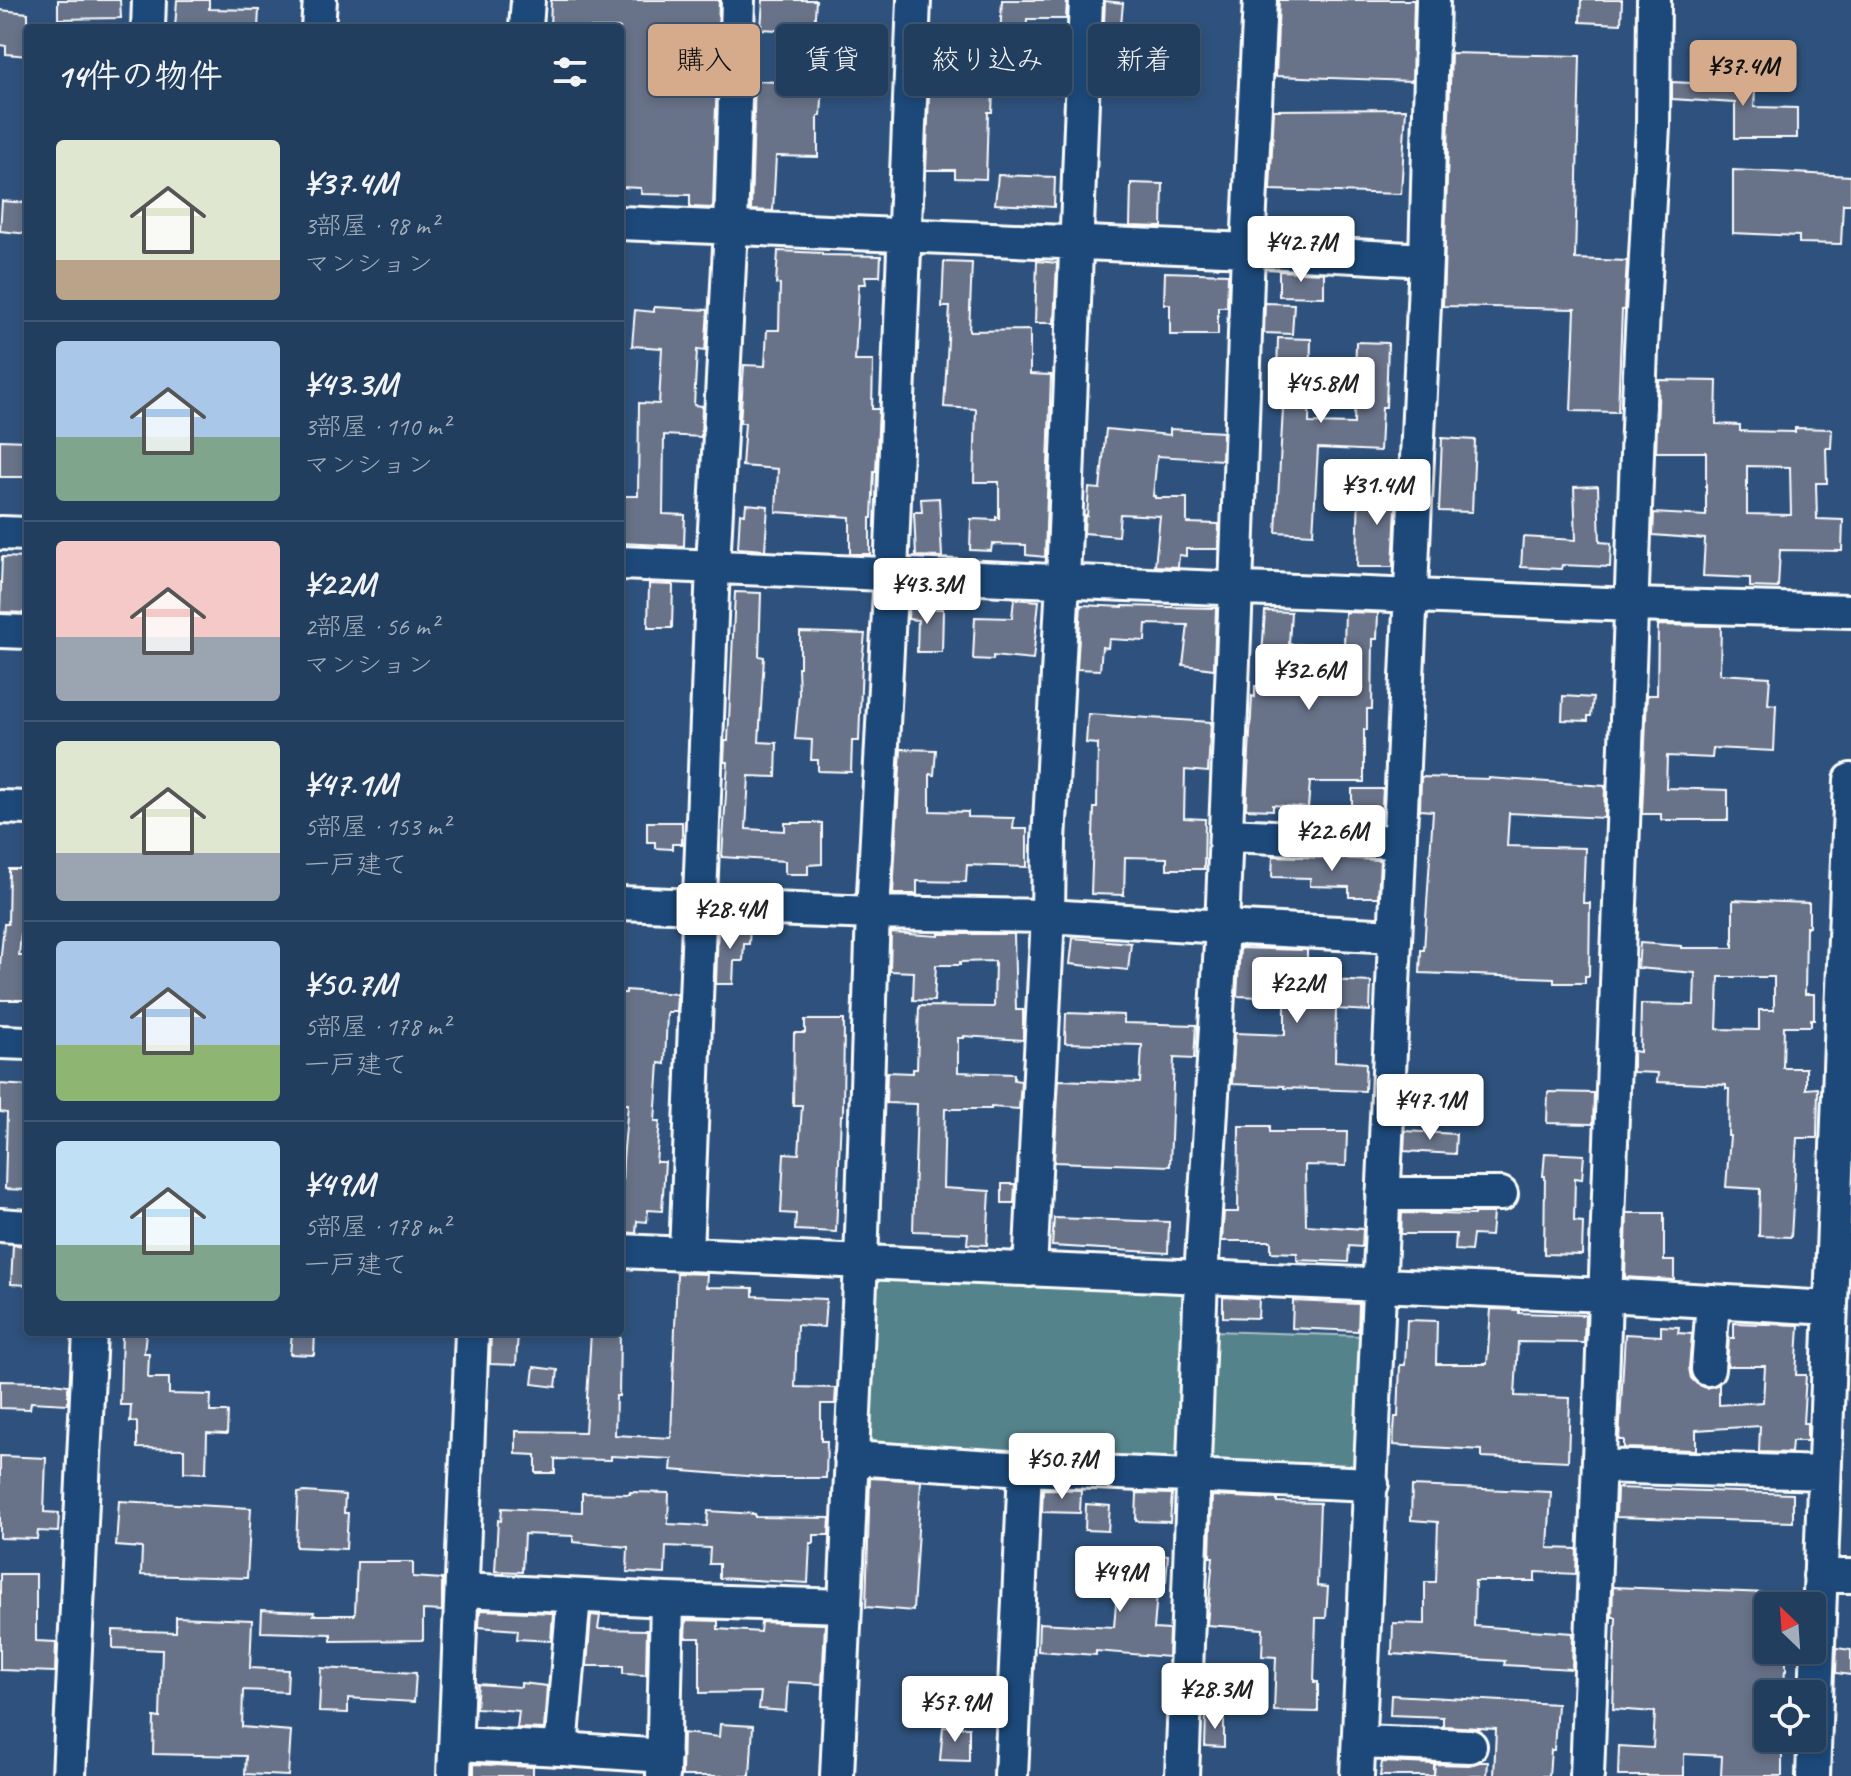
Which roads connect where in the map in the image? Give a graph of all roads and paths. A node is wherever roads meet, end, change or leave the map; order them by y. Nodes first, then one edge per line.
1 (149, 0) edge
2 (320, 0) edge
3 (528, 0) edge
4 (738, 0) edge
5 (914, 0) edge
6 (1086, 0) edge
7 (1260, 0) edge
8 (1433, 0) edge
9 (1654, 0) edge
10 (148, 24) edge
11 (318, 24) edge
12 (526, 24) edge
13 (624, 223) edge
14 (731, 228) junction
15 (906, 236) junction
16 (1077, 243) junction
17 (1248, 250) junction
18 (1426, 260) junction
19 (0, 533) edge
20 (24, 534) edge
21 (624, 563) edge
22 (713, 566) junction
23 (891, 574) junction
24 (1063, 581) junction
25 (1236, 588) junction
26 (1411, 595) junction
27 (1632, 605) junction
28 (1851, 611) edge
29 (0, 631) edge
30 (24, 632) edge
31 (1851, 780) edge
32 (0, 807) edge
33 (24, 808) edge
34 (1850, 826) edge
35 (1226, 835) junction
36 (1399, 842) junction
37 (624, 903) edge
38 (700, 906) junction
39 (873, 913) junction
40 (1048, 916) junction
41 (1222, 927) junction
42 (1395, 936) junction
43 (0, 1042) edge
44 (24, 1043) edge
45 (1383, 1194) junction
46 (1501, 1194) dead end
47 (1843, 1207) edge
48 (0, 1225) edge
49 (24, 1227) edge
50 (624, 1251) edge
51 (686, 1254) junction
52 (861, 1262) junction
53 (1030, 1270) junction
54 (1201, 1278) junction
55 (1379, 1285) junction
56 (1605, 1295) junction
57 (1713, 1301) junction
58 (1831, 1308) junction
59 (90, 1336) edge
60 (472, 1336) edge
61 (1708, 1369) dead end
62 (851, 1458) junction
63 (1599, 1466) junction
64 (1025, 1469) junction
65 (1824, 1473) junction
66 (1193, 1477) junction
67 (1372, 1484) junction
68 (1836, 1576) edge
69 (462, 1590) junction
70 (574, 1596) junction
71 (667, 1600) junction
72 (844, 1606) junction
73 (1359, 1742) junction
74 (456, 1744) junction
75 (1470, 1746) dead end
76 (561, 1749) junction
77 (664, 1766) edge
78 (69, 1776) edge
79 (454, 1776) edge
80 (837, 1776) edge
81 (1011, 1776) edge
82 (1182, 1776) edge
83 (1357, 1776) edge
84 (1587, 1776) edge
85 (1813, 1776) edge

1 - 10 street
2 - 11 street
3 - 12 street
4 - 14 street
5 - 15 street
6 - 16 street
7 - 17 street
8 - 18 street
9 - 27 street
13 - 14 street
14 - 15 street
14 - 22 street
15 - 16 street
15 - 23 street
16 - 17 street
16 - 24 street
17 - 18 street
17 - 25 street
18 - 26 street
19 - 20 street
21 - 22 street
22 - 23 street
22 - 38 street
23 - 24 street
23 - 39 street
24 - 25 street
24 - 40 street
25 - 26 street
25 - 35 street
26 - 27 street
26 - 36 street
27 - 28 street
27 - 56 street
29 - 30 street
31 - 34 street
32 - 33 street
34 - 47 street
35 - 36 street
35 - 41 street
36 - 42 street
37 - 38 street
38 - 39 street
38 - 51 street
39 - 40 street
39 - 52 street
40 - 41 street
40 - 53 street
41 - 42 street
41 - 54 street
42 - 45 street
43 - 44 street
45 - 46 street
45 - 55 street
47 - 58 street
48 - 49 street
50 - 51 street
51 - 52 street
52 - 53 street
52 - 62 street
53 - 54 street
54 - 55 street
54 - 66 street
55 - 56 street
55 - 67 street
56 - 57 street
56 - 63 street
57 - 58 street
57 - 61 street
58 - 65 street
59 - 78 street
60 - 69 street
62 - 64 street
62 - 72 street
63 - 65 street
63 - 84 street
64 - 66 street
64 - 81 street
65 - 68 street
66 - 67 street
66 - 82 street
67 - 73 street
68 - 85 street
69 - 70 street
69 - 74 street
70 - 71 street
70 - 76 street
71 - 72 street
71 - 77 street
72 - 80 street
73 - 75 street
73 - 83 street
74 - 76 street
74 - 79 street
76 - 77 street

